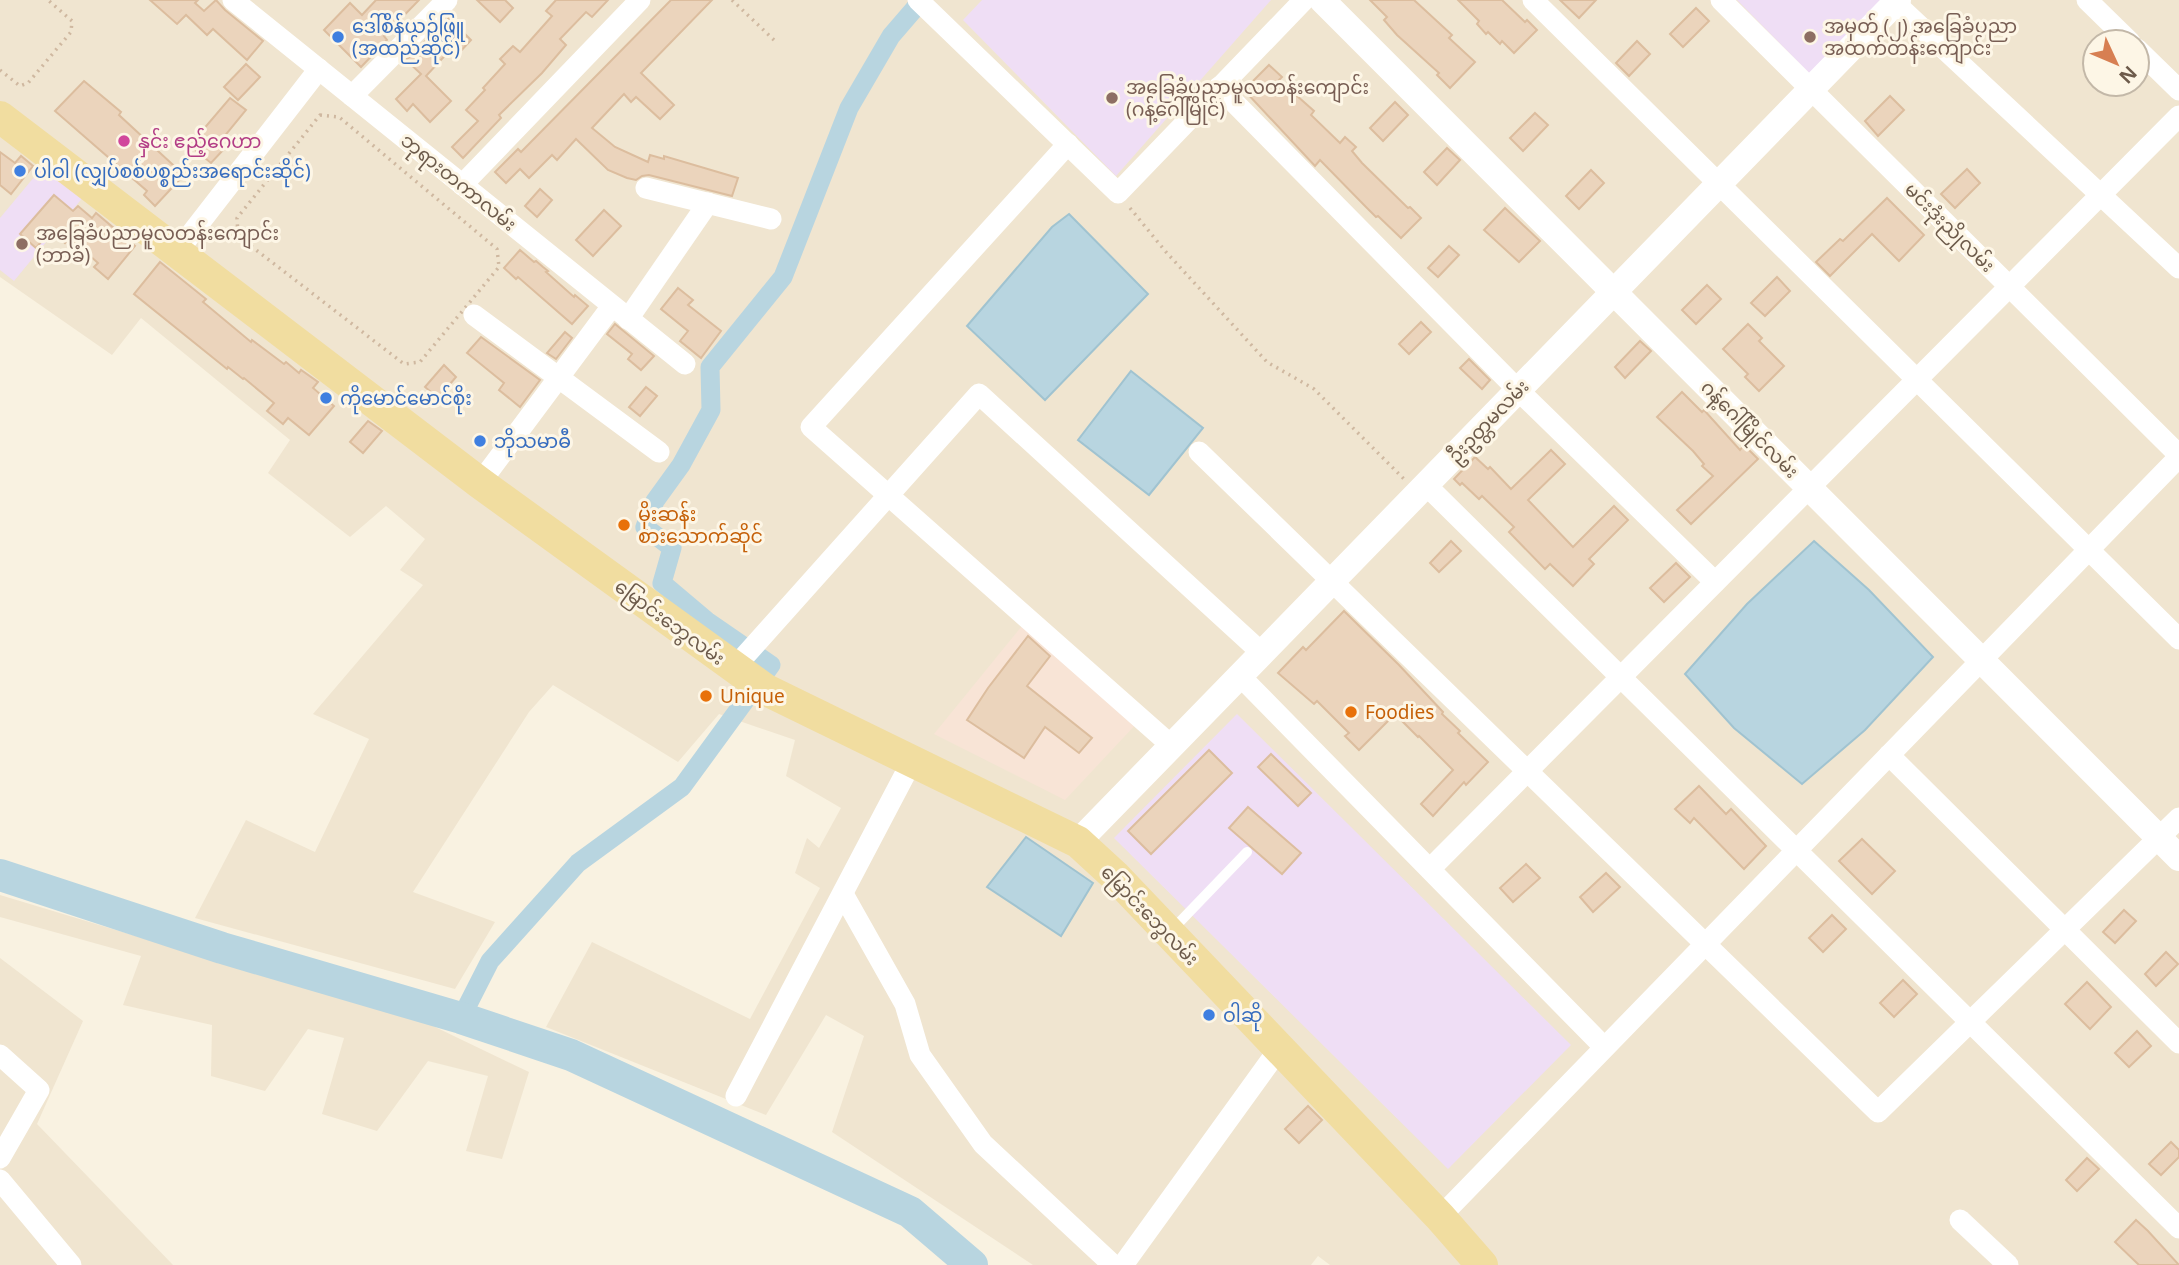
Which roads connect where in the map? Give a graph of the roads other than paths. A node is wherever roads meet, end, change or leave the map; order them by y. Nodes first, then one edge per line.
1 (447, 0) edge
2 (640, 0) edge
3 (1304, 0) edge
4 (1322, 0) edge
5 (1533, 0) edge
6 (1721, 0) edge
7 (2087, 0) edge
8 (237, 1) edge
9 (1897, 1) edge
10 (922, 4) edge
11 (2116, 28) edge
12 (2151, 63) edge
13 (319, 69) junction
14 (1219, 86) junction
15 (1811, 90) junction
16 (2179, 90) edge
17 (352, 96) junction
18 (2179, 116) edge
19 (0, 117) edge
20 (1068, 144) junction
21 (1719, 183) junction
22 (462, 185) junction
23 (646, 188) dead end
24 (2100, 195) junction
25 (708, 203) junction
26 (771, 219) dead end
27 (177, 253) junction
28 (2179, 268) edge
29 (2010, 286) junction
30 (1614, 292) junction
31 (620, 312) junction
32 (474, 315) dead end
33 (685, 364) dead end
34 (559, 378) junction
35 (1917, 379) junction
36 (1518, 390) junction
37 (659, 452) dead end
38 (1199, 452) dead end
39 (2179, 456) edge
40 (480, 483) junction
41 (1809, 488) junction
42 (1422, 489) junction
43 (889, 494) junction
44 (2089, 550) junction
45 (1332, 581) junction
46 (1715, 582) junction
47 (2179, 639) edge
48 (1262, 653) junction
49 (1981, 660) junction
50 (750, 667) junction
51 (1240, 676) junction
52 (1621, 677) junction
53 (1172, 746) junction
54 (1889, 755) junction
55 (912, 761) junction
56 (1528, 771) junction
57 (2179, 818) edge
58 (2158, 838) junction
59 (1078, 842) junction
60 (1796, 850) junction
61 (1247, 852) dead end
62 (2179, 858) edge
63 (1430, 869) junction
64 (842, 894) junction
65 (2064, 930) junction
66 (1169, 933) junction
67 (1705, 944) junction
68 (1970, 1022) junction
69 (2179, 1043) edge
70 (1604, 1047) junction
71 (1279, 1049) junction
72 (0, 1055) edge
73 (736, 1096) dead end
74 (0, 1158) edge
75 (0, 1180) edge
76 (1440, 1217) junction
77 (1960, 1220) dead end
78 (2179, 1228) edge
79 (61, 1261) edge
80 (1112, 1265) edge
81 (1123, 1265) edge
82 (1482, 1265) edge
83 (2008, 1265) edge

1 - 17 street
2 - 22 street
3 - 14 street
4 - 30 street, ဂန့်ဂေါ်မြိုင်လမ်း
5 - 21 street
6 - 15 street, မင်းဒုံးညိုလမ်း
7 - 11 street
8 - 13 street, ဘုရားတကာလမ်း
9 - 15 street, ဦးဥတ္တမလမ်း
9 - 24 street
10 - 20 street
12 - 16 street
13 - 17 street, ဘုရားတကာလမ်း
13 - 27 street
14 - 20 street
14 - 36 street
15 - 21 street, ဦးဥတ္တမလမ်း
15 - 29 street, မင်းဒုံးညိုလမ်း
17 - 22 street, ဘုရားတကာလမ်း
18 - 24 street
19 - 27 main road, မြောင်းဘွေလမ်း
20 - 43 street
21 - 30 street, ဦးဥတ္တမလမ်း
21 - 35 street
22 - 31 street, ဘုရားတကာလမ်း
23 - 25 street
24 - 28 street
24 - 29 street
25 - 26 street
25 - 31 street
27 - 40 main road, မြောင်းဘွေလမ်း
29 - 35 street
29 - 39 street, မင်းဒုံးညိုလမ်း
30 - 36 street, ဦးဥတ္တမလမ်း
30 - 41 street, ဂန့်ဂေါ်မြိုင်လမ်း
31 - 33 street, ဘုရားတကာလမ်း
31 - 34 street
32 - 34 street
34 - 37 street
34 - 40 street
35 - 41 street
35 - 44 street
36 - 42 street, ဦးဥတ္တမလမ်း
36 - 46 street
38 - 45 street
39 - 44 street
40 - 50 main road, မြောင်းဘွေလမ်း
41 - 46 street
41 - 49 street, ဂန့်ဂေါ်မြိုင်လမ်း
42 - 45 street, ဦးဥတ္တမလမ်း
42 - 52 street
43 - 48 street
43 - 50 street
43 - 53 street
44 - 47 street
44 - 49 street
45 - 48 street, ဦးဥတ္တမလမ်း
45 - 56 street
46 - 52 street
48 - 51 street, ဦးဥတ္တမလမ်း
49 - 54 street
49 - 58 street, ဂန့်ဂေါ်မြိုင်လမ်း
50 - 55 main road, မြောင်းဘွေလမ်း
51 - 53 street, ဦးဥတ္တမလမ်း
51 - 63 street
52 - 56 street
52 - 60 street
53 - 59 street, ဦးဥတ္တမလမ်း
54 - 60 street
54 - 65 street
55 - 59 main road, မြောင်းဘွေလမ်း
55 - 64 street
56 - 63 street
56 - 67 street
57 - 58 street
58 - 62 street, ဂန့်ဂေါ်မြိုင်လမ်း
58 - 65 street
59 - 66 main road, မြောင်းဘွေလမ်း
60 - 67 street
60 - 68 street
61 - 66 lane
63 - 70 street
64 - 73 street
64 - 80 street
65 - 68 street
65 - 69 street
66 - 71 main road, မြောင်းဘွေလမ်း
67 - 68 street
67 - 70 street
68 - 78 street
70 - 76 street
71 - 76 main road, မြောင်းဘွေလမ်း
71 - 81 street
72 - 74 street
75 - 79 street
76 - 82 main road, မြောင်းဘွေလမ်း
77 - 83 street

